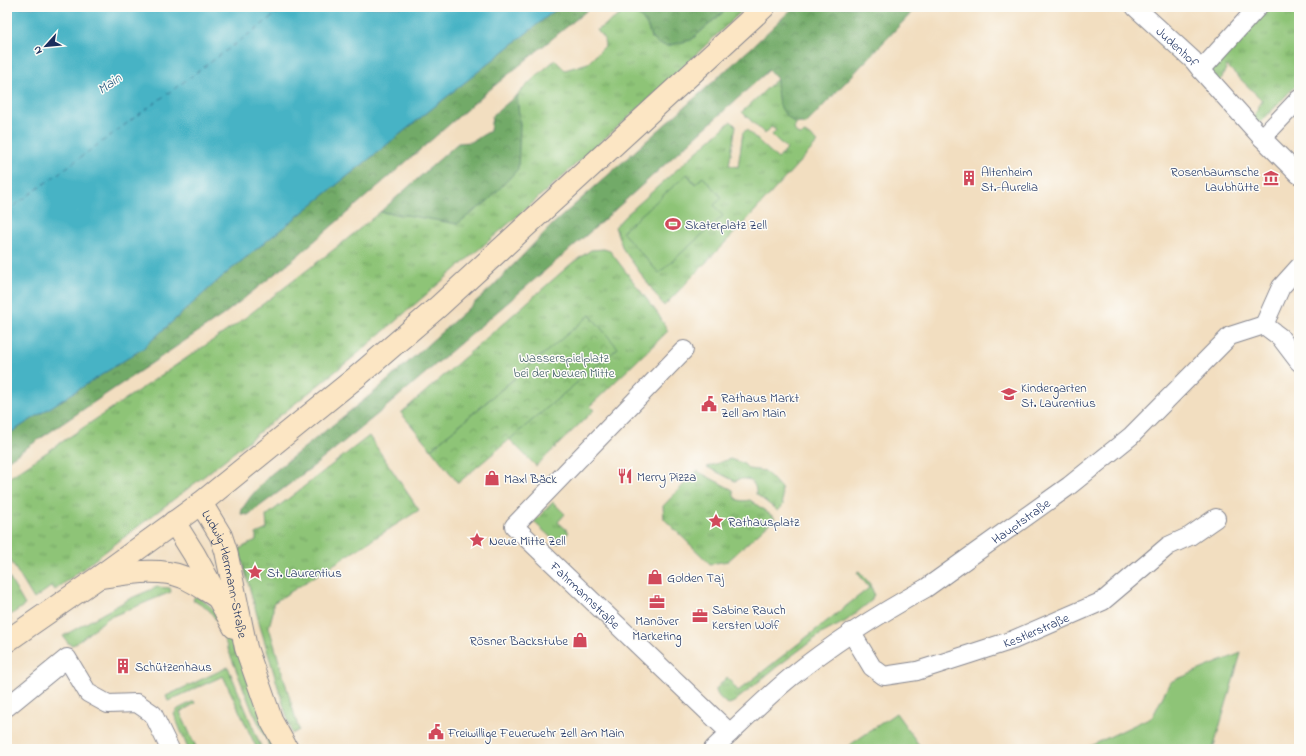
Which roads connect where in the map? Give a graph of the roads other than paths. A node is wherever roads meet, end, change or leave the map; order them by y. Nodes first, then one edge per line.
1 (764, 7) edge
2 (1135, 7) edge
3 (1258, 7) edge
4 (1201, 70) junction
5 (1299, 99) edge
6 (1262, 138) junction
7 (1299, 175) edge
8 (1299, 267) edge
9 (1264, 325) junction
10 (684, 350) dead end
11 (1299, 362) edge
12 (201, 503) junction
13 (1216, 518) dead end
14 (174, 522) junction
15 (99, 577) junction
16 (219, 598) junction
17 (851, 632) junction
18 (7, 641) edge
19 (246, 648) junction
20 (7, 707) edge
21 (730, 733) junction
22 (168, 748) edge
23 (287, 749) edge
24 (713, 749) edge

1 - 12 main road
2 - 4 street, Judenhof
3 - 4 street, Judenhof
4 - 6 street, Judenhof
5 - 6 street
6 - 7 street, Judenhof
8 - 9 street
9 - 11 street
9 - 17 street, Hauptstraße
10 - 21 street, Fahrmannstraße
12 - 14 main road
12 - 19 main road, Ludwig-Herrmann-Straße
13 - 17 street, Kestlerstraße
14 - 15 main road
14 - 16 main road, Ludwig-Herrmann-Straße
15 - 16 main road
15 - 18 main road
16 - 19 main road, Ludwig-Herrmann-Straße
17 - 21 street, Hauptstraße
19 - 23 main road, Ludwig-Herrmann-Straße
20 - 22 street
21 - 24 street, Hauptstraße

